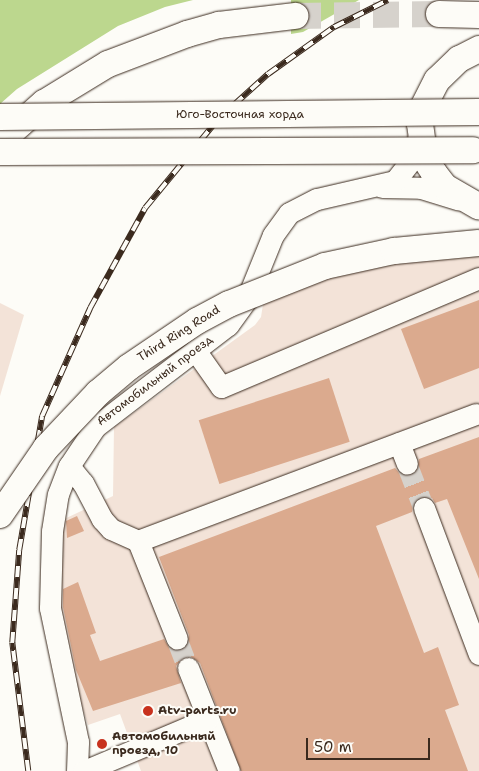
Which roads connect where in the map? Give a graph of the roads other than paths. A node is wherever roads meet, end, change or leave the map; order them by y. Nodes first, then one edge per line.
1 (439, 14) tunnel mouth
2 (479, 15) edge
3 (295, 16) tunnel mouth
4 (479, 49) edge
5 (479, 112) edge
6 (0, 117) edge
7 (420, 124) junction
8 (0, 142) edge
9 (477, 150) edge
10 (0, 152) edge
11 (377, 187) junction
12 (479, 207) edge
13 (479, 243) edge
14 (479, 278) edge
15 (195, 350) junction
16 (476, 414) dead end
17 (399, 443) junction
18 (407, 464) tunnel mouth
19 (69, 466) junction
20 (424, 508) tunnel mouth
21 (0, 515) edge
22 (138, 541) junction
23 (177, 640) tunnel mouth
24 (479, 654) edge
25 (188, 668) tunnel mouth
26 (208, 719) junction
27 (76, 771) edge
28 (84, 771) edge
29 (229, 771) edge

1 - 2 main road
3 - 8 main road
4 - 7 main road
5 - 6 main road, Юго-Восточная хорда, bridge
7 - 11 street
7 - 12 main road
9 - 10 main road, bridge
11 - 12 street
11 - 15 street, Автомобильный проезд
13 - 21 main road, Third Ring Road, bridge
14 - 15 street
15 - 19 street, Автомобильный проезд
16 - 17 street
17 - 18 street
17 - 22 street
19 - 22 street
19 - 27 street, Автомобильный проезд
20 - 24 street
22 - 23 street
25 - 26 street
26 - 28 street
26 - 29 street

